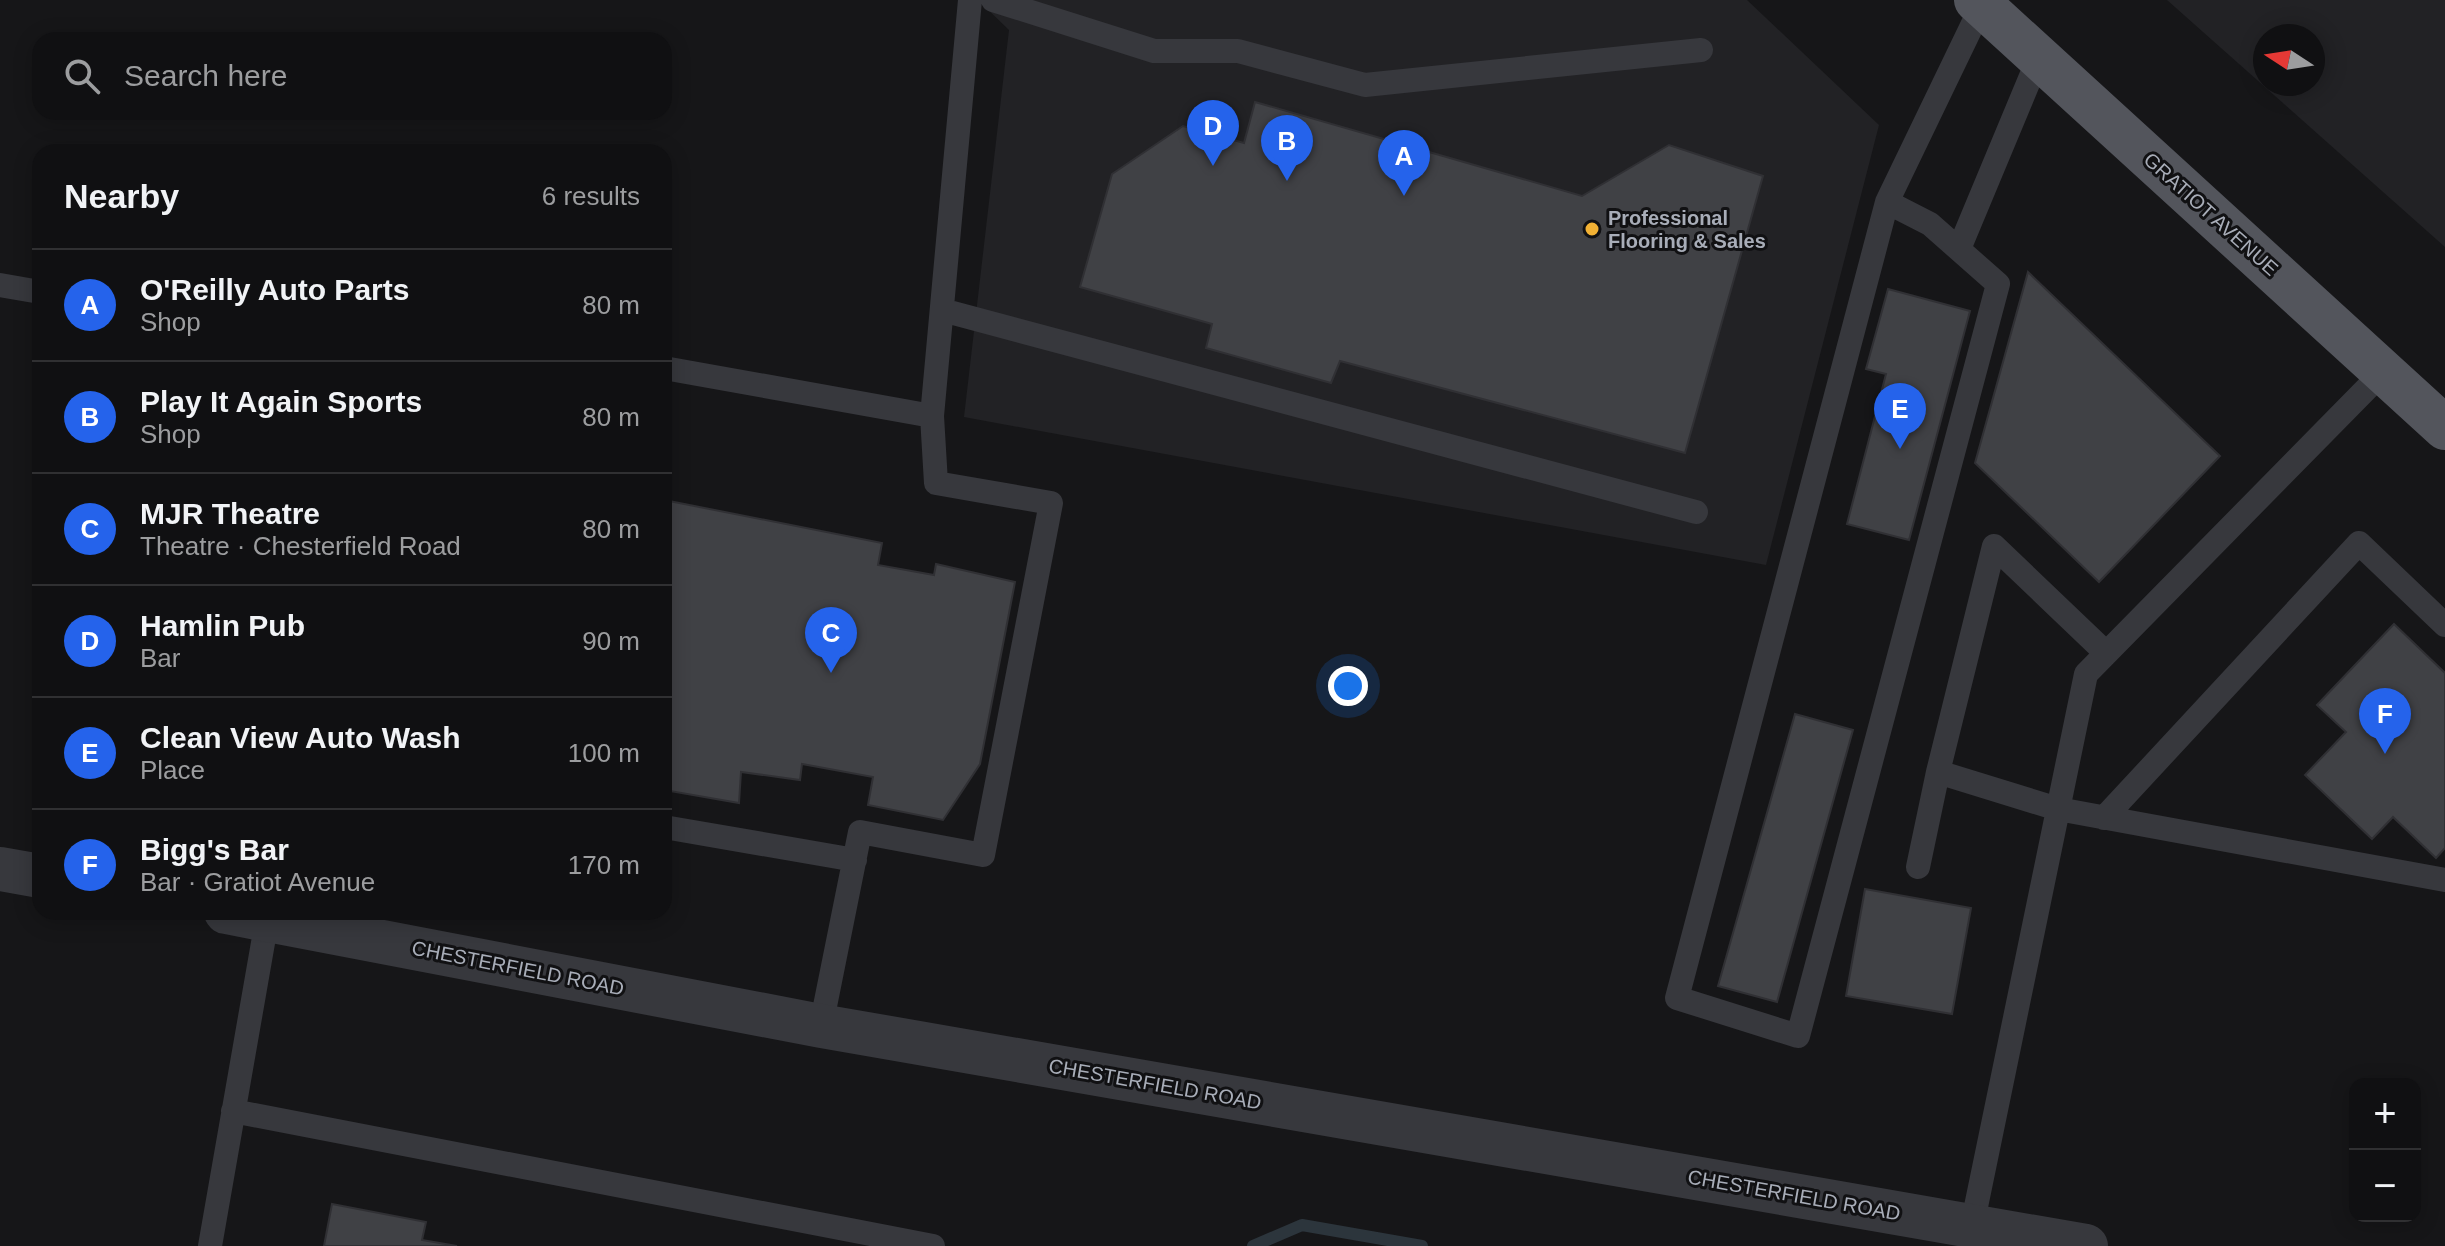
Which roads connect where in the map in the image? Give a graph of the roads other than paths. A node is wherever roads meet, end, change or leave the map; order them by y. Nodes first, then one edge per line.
1 (970, 0) edge
2 (993, 0) edge
3 (1979, 2) edge
4 (1701, 50) dead end
5 (2039, 57) junction
6 (1887, 202) junction
7 (1959, 249) junction
8 (0, 285) edge
9 (32, 291) edge
10 (942, 310) junction
11 (672, 369) edge
12 (2384, 371) junction
13 (932, 416) junction
14 (2445, 428) edge
15 (1696, 512) dead end
16 (2445, 625) edge
17 (2106, 653) junction
18 (1938, 772) junction
19 (2058, 809) junction
20 (2104, 818) junction
21 (672, 828) edge
22 (855, 860) junction
23 (1918, 867) dead end
24 (0, 869) edge
25 (32, 875) edge
26 (2445, 880) edge
27 (246, 920) edge
28 (267, 920) edge
29 (821, 1026) junction
30 (233, 1111) junction
31 (1972, 1226) junction
32 (2043, 1243) edge
33 (210, 1246) edge
34 (933, 1246) edge
35 (2086, 1246) edge

1 - 10 lane
2 - 4 lane
3 - 5 main road, GRATIOT AVENUE
3 - 6 lane
5 - 7 lane
5 - 12 main road, GRATIOT AVENUE
6 - 7 lane
6 - 7 lane
8 - 9 lane
10 - 13 lane
10 - 15 lane
11 - 13 lane
12 - 14 main road, GRATIOT AVENUE
12 - 17 lane
13 - 22 lane
16 - 20 lane
17 - 18 lane
17 - 19 lane
18 - 19 lane
18 - 23 lane
19 - 20 lane
19 - 31 lane
20 - 26 lane
21 - 22 lane
22 - 29 lane
24 - 25 street
27 - 30 lane
28 - 29 street, CHESTERFIELD ROAD
29 - 31 street, CHESTERFIELD ROAD
30 - 33 lane
30 - 34 lane
31 - 32 street, CHESTERFIELD ROAD
32 - 35 street, CHESTERFIELD ROAD

